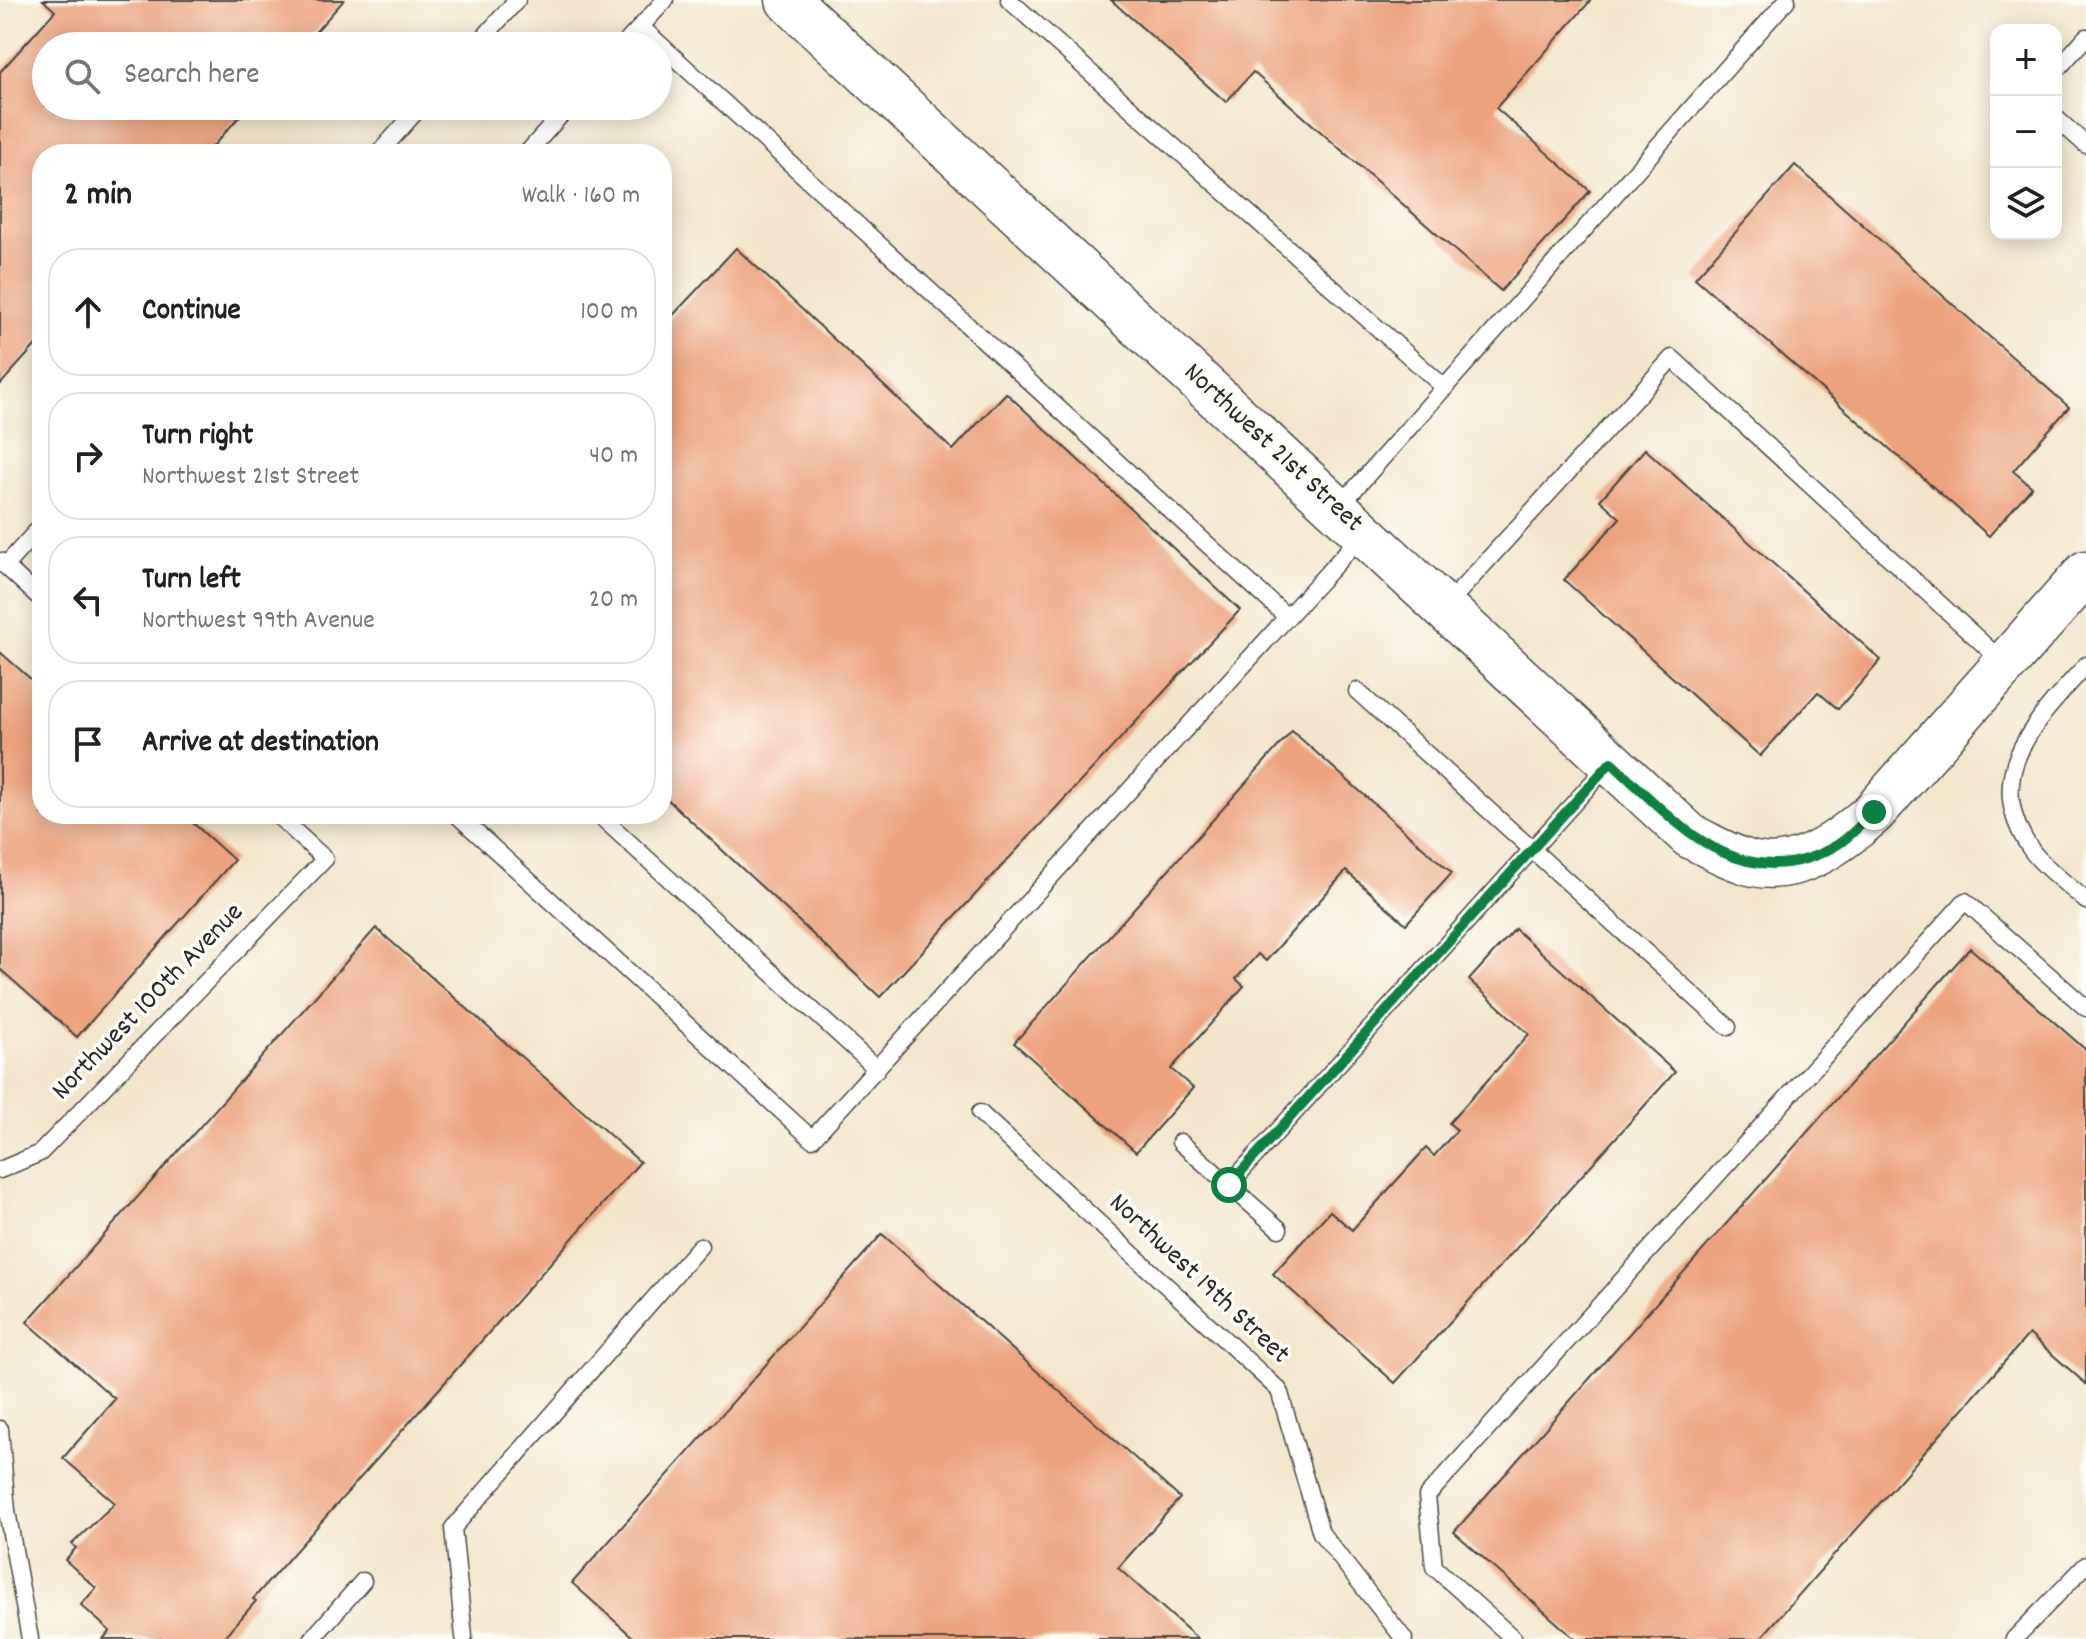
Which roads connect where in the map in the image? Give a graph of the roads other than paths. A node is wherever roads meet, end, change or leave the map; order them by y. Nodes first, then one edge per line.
1 (517, 0) edge
2 (665, 0) edge
3 (788, 0) edge
4 (1009, 0) edge
5 (1787, 0) edge
6 (641, 27) junction
7 (488, 32) edge
8 (636, 32) edge
9 (646, 32) edge
10 (2086, 37) edge
11 (672, 55) edge
12 (2062, 64) edge
13 (408, 120) edge
14 (556, 120) edge
15 (2062, 123) edge
16 (387, 144) edge
17 (535, 144) edge
18 (2086, 145) edge
19 (1445, 388) junction
20 (1351, 521) junction
21 (32, 535) edge
22 (2, 564) edge
23 (2086, 573) edge
24 (32, 591) edge
25 (1444, 608) junction
26 (1287, 617) junction
27 (2005, 664) junction
28 (2086, 665) edge
29 (1357, 691) dead end
30 (1611, 762) junction
31 (287, 824) edge
32 (467, 824) edge
33 (609, 824) edge
34 (1531, 851) junction
35 (2086, 901) edge
36 (2086, 1008) edge
37 (1728, 1027) dead end
38 (877, 1069) junction
39 (980, 1113) dead end
40 (1180, 1142) dead end
41 (0, 1170) edge
42 (1229, 1185) junction
43 (1279, 1229) dead end
44 (700, 1246) dead end
45 (0, 1429) edge
46 (2086, 1565) edge
47 (363, 1581) dead end
48 (464, 1638) edge
49 (30, 1639) edge
50 (312, 1639) edge
51 (1404, 1639) edge
52 (1514, 1639) edge
53 (2014, 1639) edge

1 - 7 lane
2 - 6 lane
3 - 20 street, Northwest 21st Street
4 - 19 lane
5 - 19 lane
6 - 8 lane
6 - 9 lane
10 - 12 lane
11 - 26 lane
13 - 16 lane
14 - 17 lane
15 - 18 lane
19 - 20 lane
20 - 25 street, Northwest 21st Street
20 - 26 lane
21 - 22 lane
22 - 24 lane
23 - 27 street
25 - 27 lane
25 - 30 street, Northwest 21st Street
26 - 38 lane
27 - 30 street, Northwest 21st Street
28 - 35 lane
29 - 34 lane
30 - 34 lane
31 - 41 lane, Northwest 100th Avenue
32 - 38 lane
33 - 38 lane
34 - 37 lane
34 - 42 lane
36 - 52 lane
39 - 51 lane, Northwest 19th Street
40 - 42 lane
42 - 43 lane
44 - 48 lane
45 - 49 lane
46 - 53 lane
47 - 50 lane

